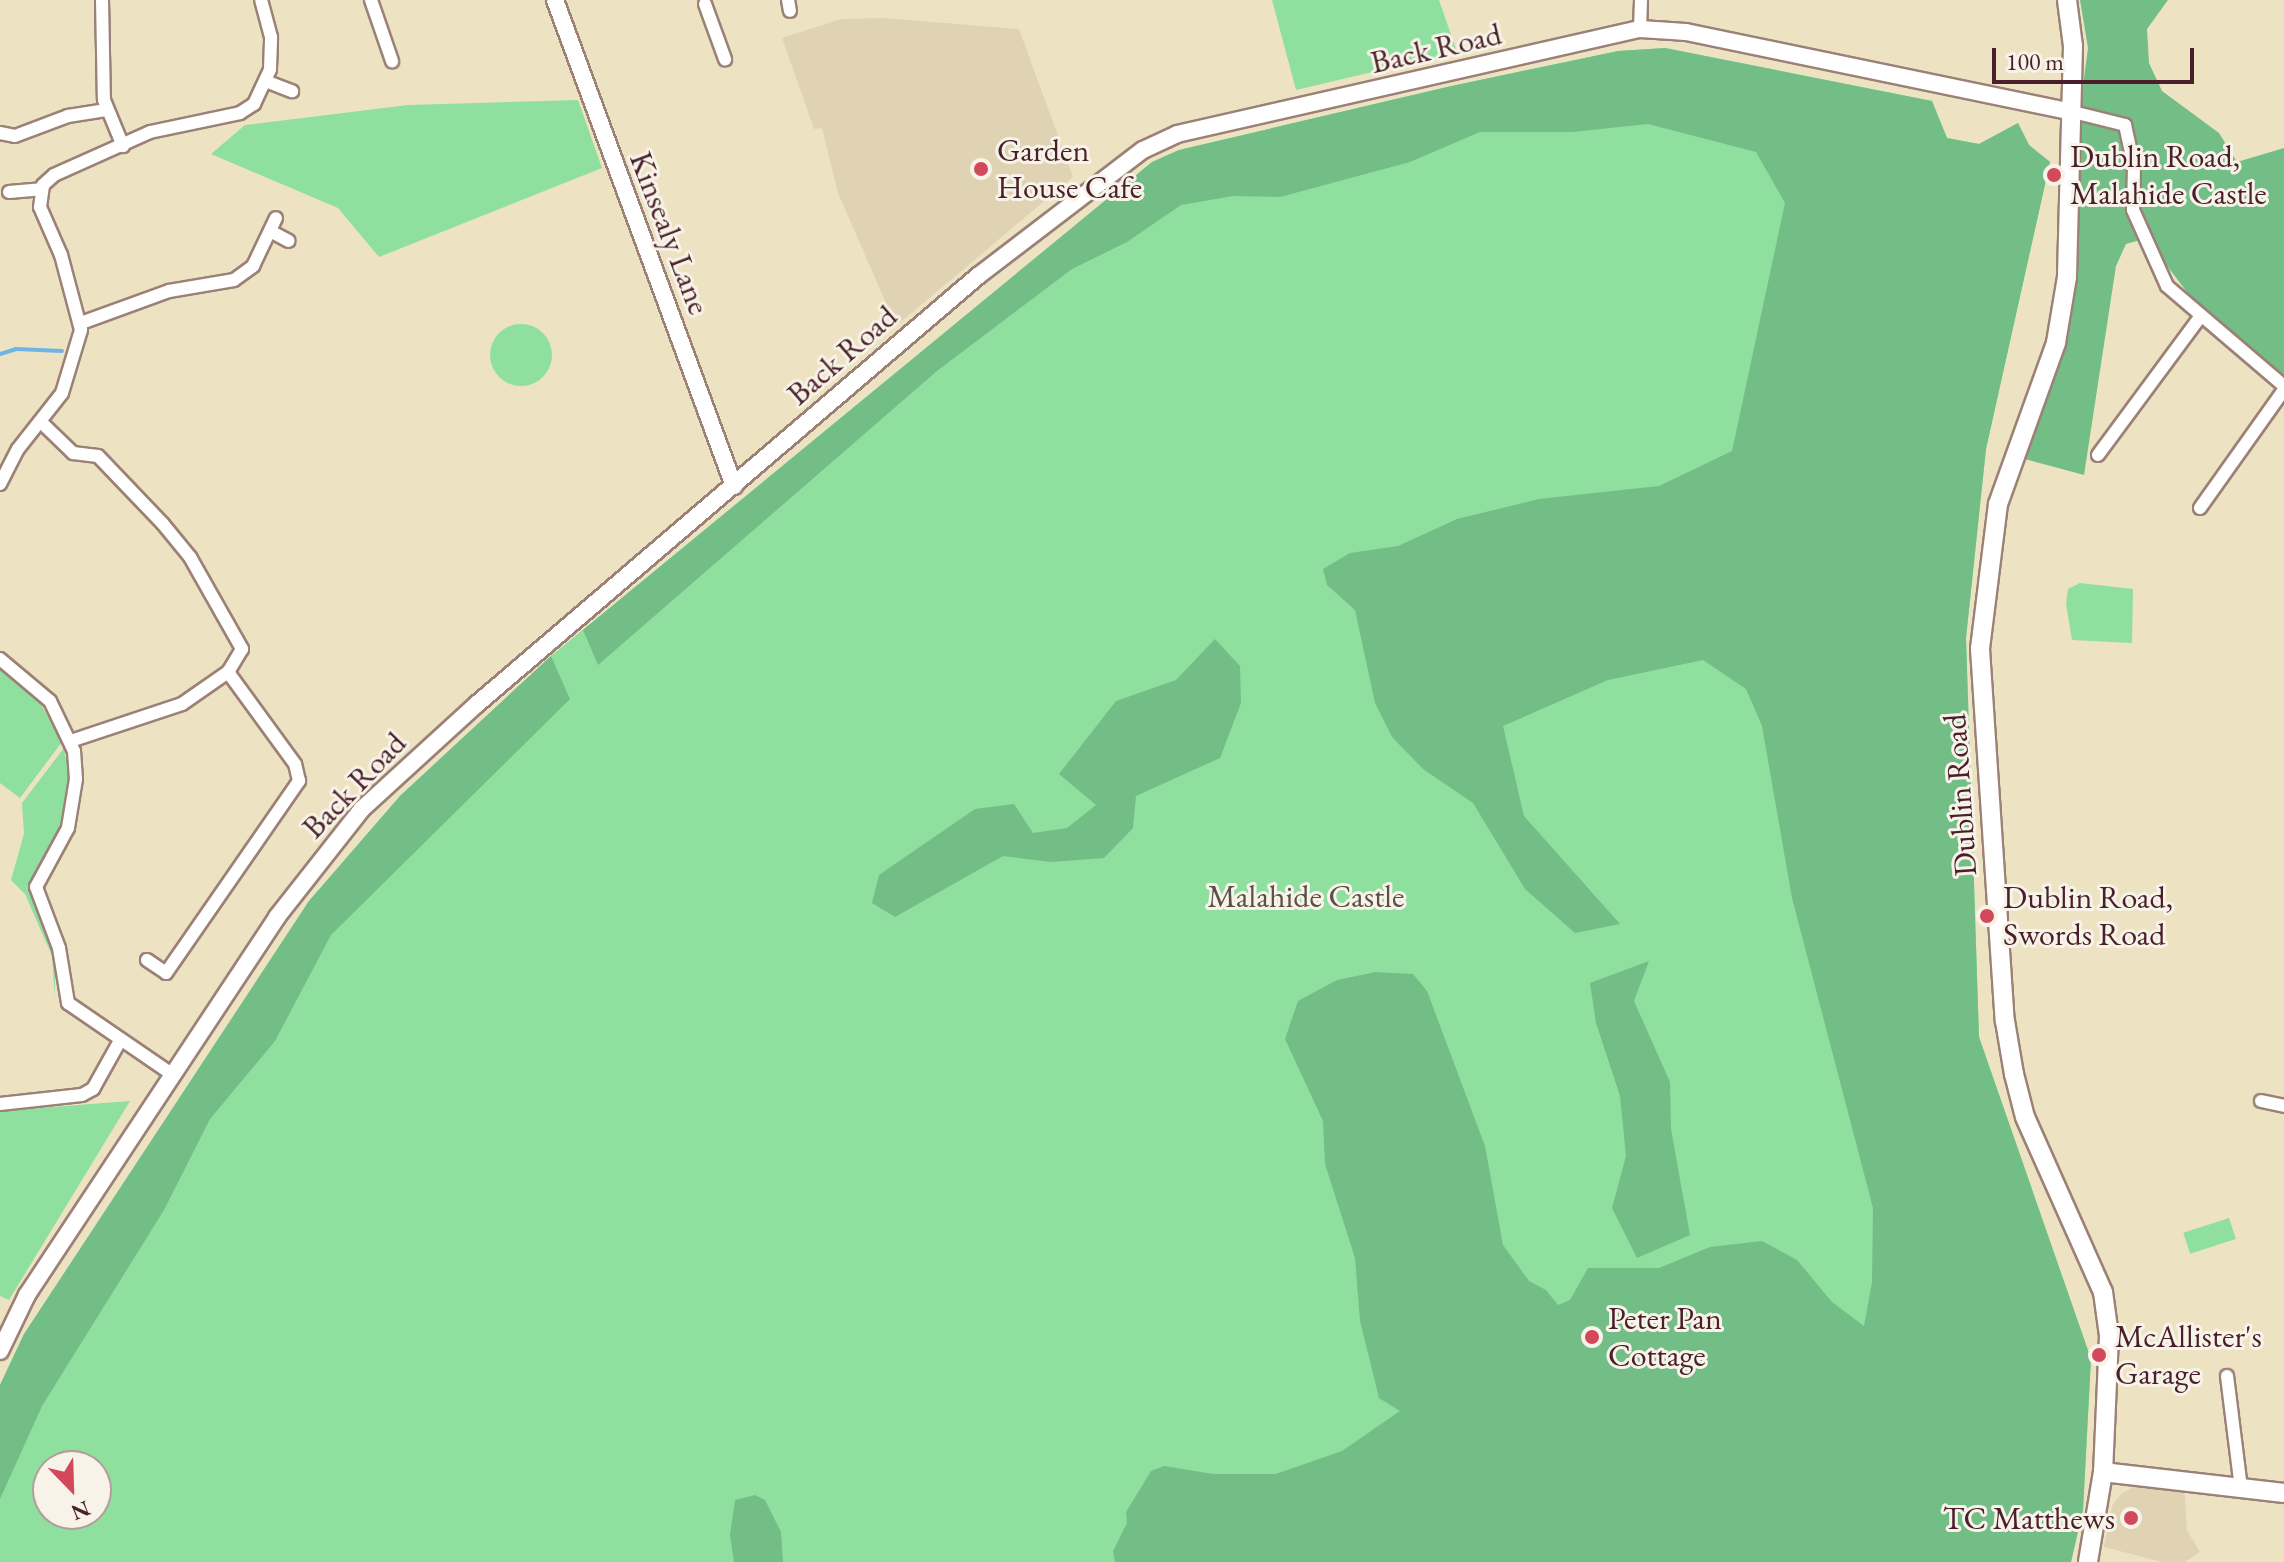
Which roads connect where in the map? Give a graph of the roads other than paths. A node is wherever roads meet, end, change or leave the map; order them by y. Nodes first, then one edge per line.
1 (102, 0) edge
2 (261, 0) edge
3 (371, 0) edge
4 (555, 0) edge
5 (1641, 0) edge
6 (2067, 0) edge
7 (708, 1) edge
8 (1640, 29) junction
9 (725, 59) dead end
10 (392, 61) dead end
11 (268, 82) junction
12 (292, 91) dead end
13 (105, 110) junction
14 (2069, 111) junction
15 (0, 133) edge
16 (123, 146) junction
17 (41, 189) junction
18 (9, 192) dead end
19 (276, 218) dead end
20 (270, 231) junction
21 (289, 241) dead end
22 (2201, 316) junction
23 (81, 323) junction
24 (2284, 388) edge
25 (41, 422) junction
26 (2098, 455) dead end
27 (5, 460) edge
28 (0, 484) edge
29 (734, 486) junction
30 (2200, 508) dead end
31 (0, 659) edge
32 (228, 672) junction
33 (71, 741) junction
34 (147, 960) dead end
35 (121, 1039) junction
36 (173, 1075) junction
37 (2261, 1101) dead end
38 (0, 1104) edge
39 (2284, 1106) edge
40 (0, 1351) edge
41 (2227, 1376) dead end
42 (2103, 1472) junction
43 (2241, 1489) junction
44 (2284, 1493) edge
45 (2088, 1562) edge

1 - 13 street
2 - 11 street
3 - 10 street
4 - 29 street, Kinsealy Lane
5 - 8 street
6 - 14 main road, Dublin Road
7 - 9 street
8 - 14 street, Back Road
8 - 29 street, Back Road
11 - 12 street
11 - 16 street
13 - 15 street
13 - 16 street
14 - 22 street
14 - 42 main road, Dublin Road
16 - 17 street
17 - 18 street
17 - 23 street
19 - 20 street
20 - 21 street
20 - 23 street
22 - 24 street
22 - 26 street
23 - 25 street
24 - 30 street
25 - 27 street
25 - 32 street
27 - 28 street
29 - 36 street, Back Road
31 - 33 street
32 - 33 street
32 - 34 street
33 - 35 street
35 - 36 street
35 - 38 street
36 - 40 street, Back Road
37 - 39 street
41 - 43 street
42 - 43 main road
42 - 45 main road, Dublin Road
43 - 44 main road

